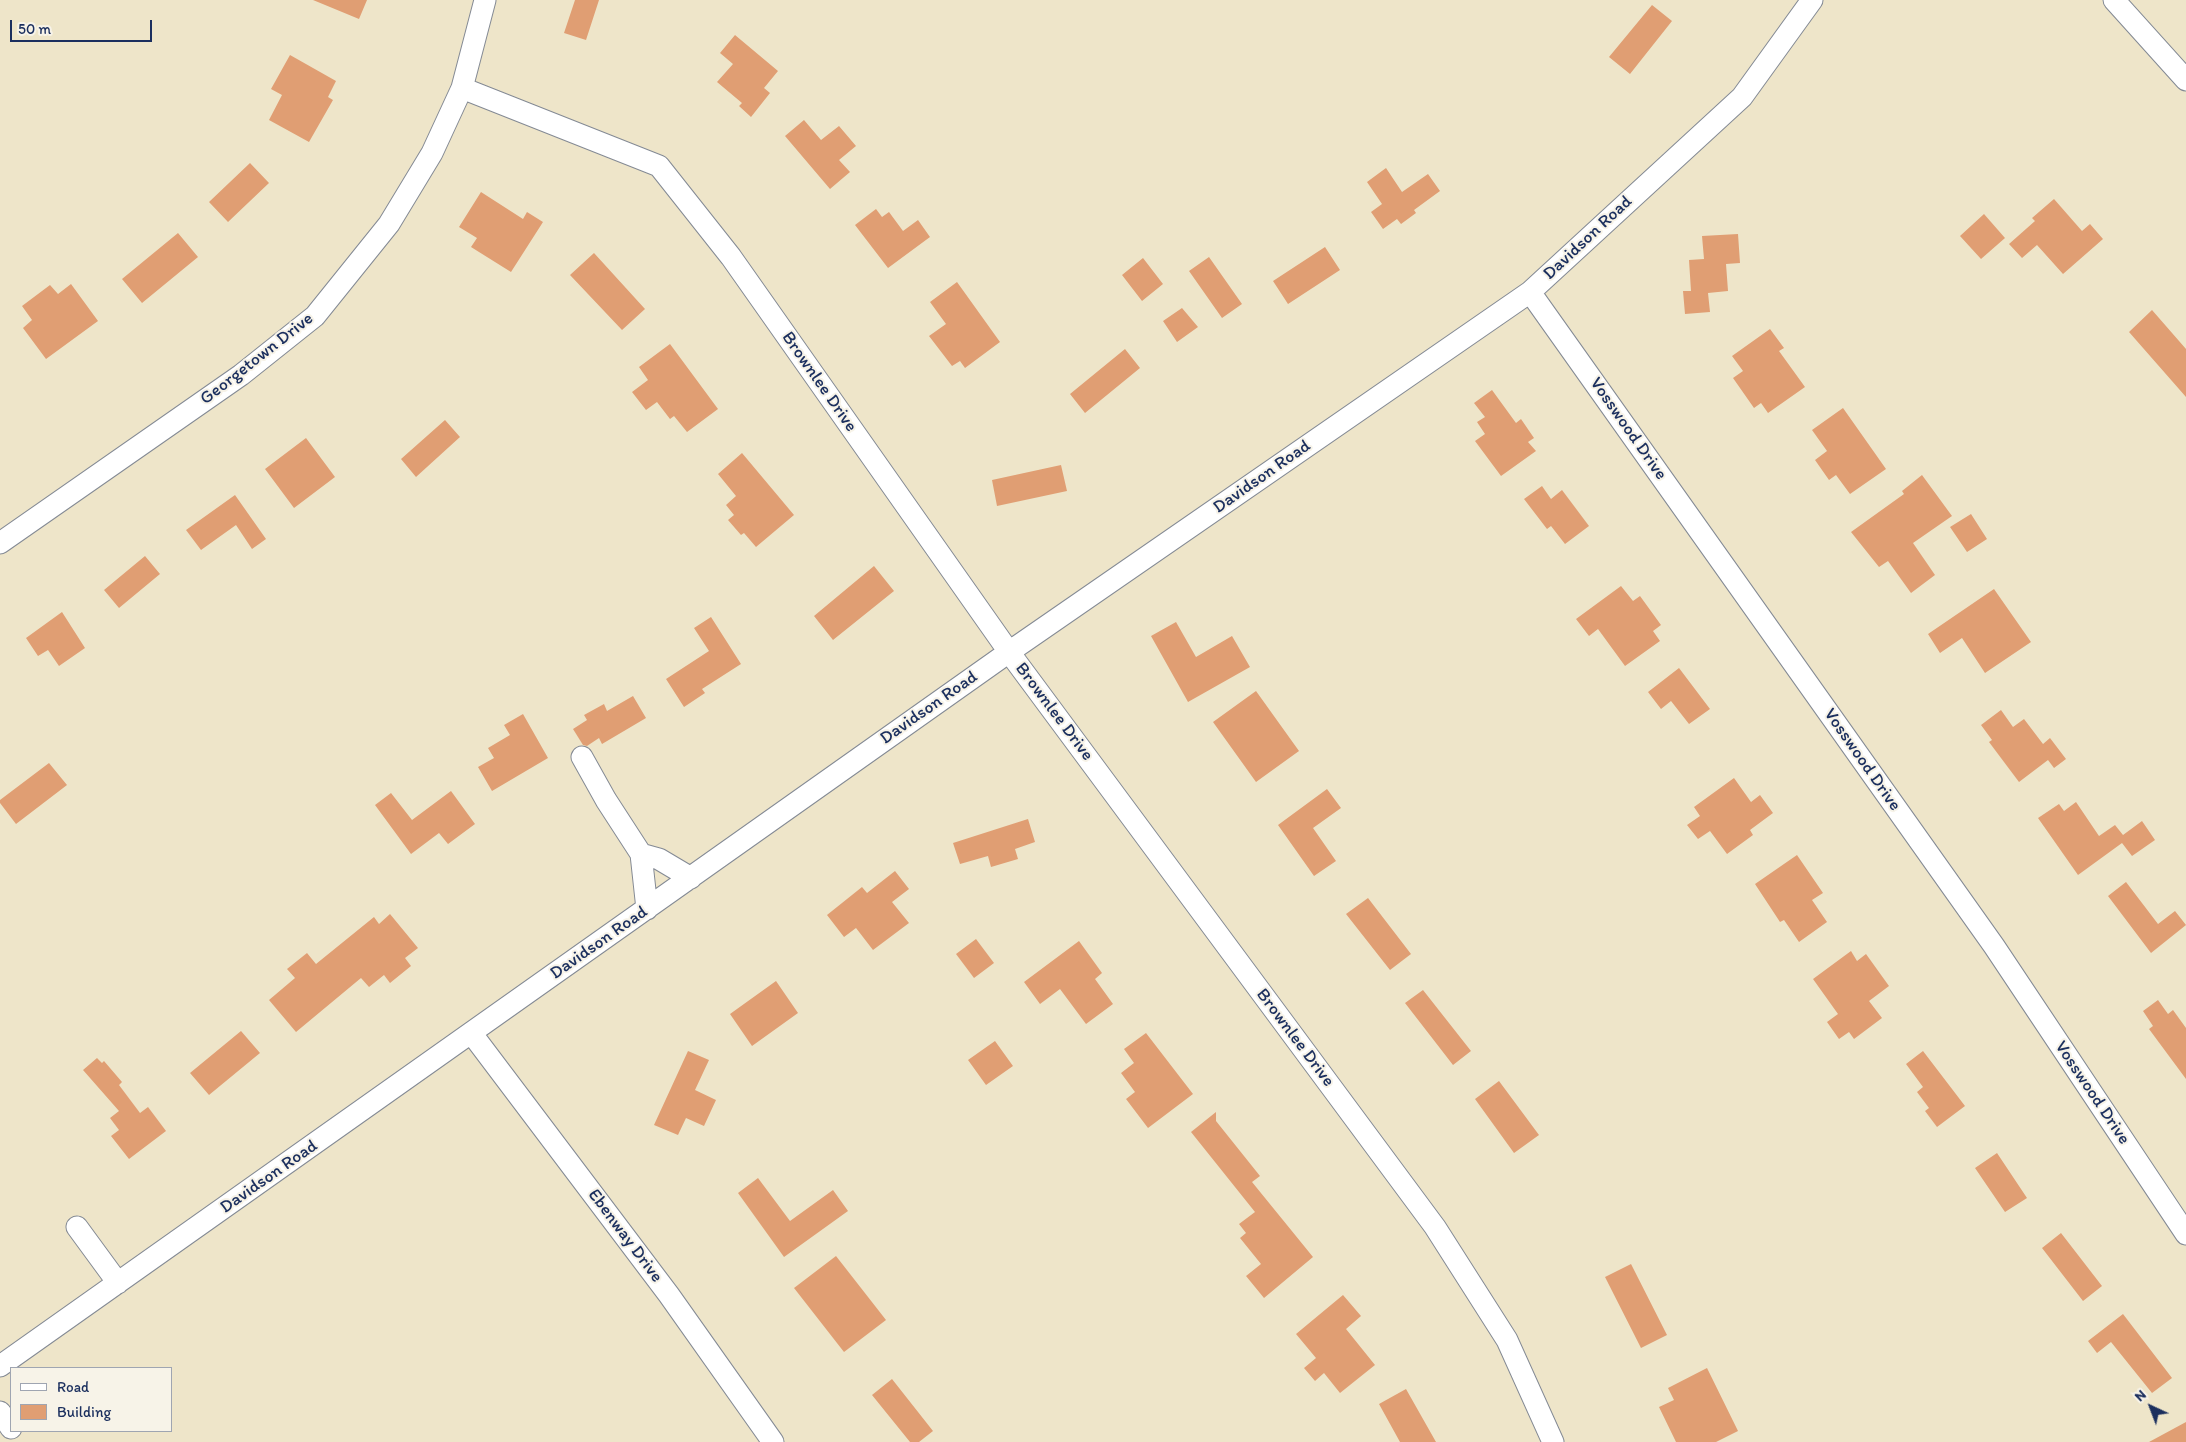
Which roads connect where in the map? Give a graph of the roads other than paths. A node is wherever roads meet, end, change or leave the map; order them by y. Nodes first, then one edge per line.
1 (485, 0) edge
2 (1812, 0) edge
3 (2114, 0) edge
4 (2186, 80) edge
5 (462, 88) junction
6 (1530, 292) junction
7 (0, 543) edge
8 (1009, 652) junction
9 (582, 757) dead end
10 (641, 854) junction
11 (691, 878) junction
12 (647, 909) junction
13 (472, 1034) junction
14 (77, 1227) dead end
15 (2186, 1234) edge
16 (118, 1283) junction
17 (0, 1366) edge
18 (0, 1412) edge
19 (10, 1427) edge
20 (772, 1442) edge
21 (1553, 1442) edge

1 - 5 street, Georgetown Drive
2 - 6 street, Davidson Road
3 - 4 street
5 - 7 street, Georgetown Drive
5 - 8 street, Brownlee Drive
6 - 8 street, Davidson Road
6 - 15 street, Vosswood Drive
8 - 11 street, Davidson Road
8 - 21 street, Brownlee Drive
9 - 10 street
10 - 11 street
10 - 12 street
11 - 12 street, Davidson Road
12 - 13 street, Davidson Road
13 - 16 street, Davidson Road
13 - 20 street, Ebenway Drive
14 - 16 street
16 - 17 street, Davidson Road
18 - 19 street

